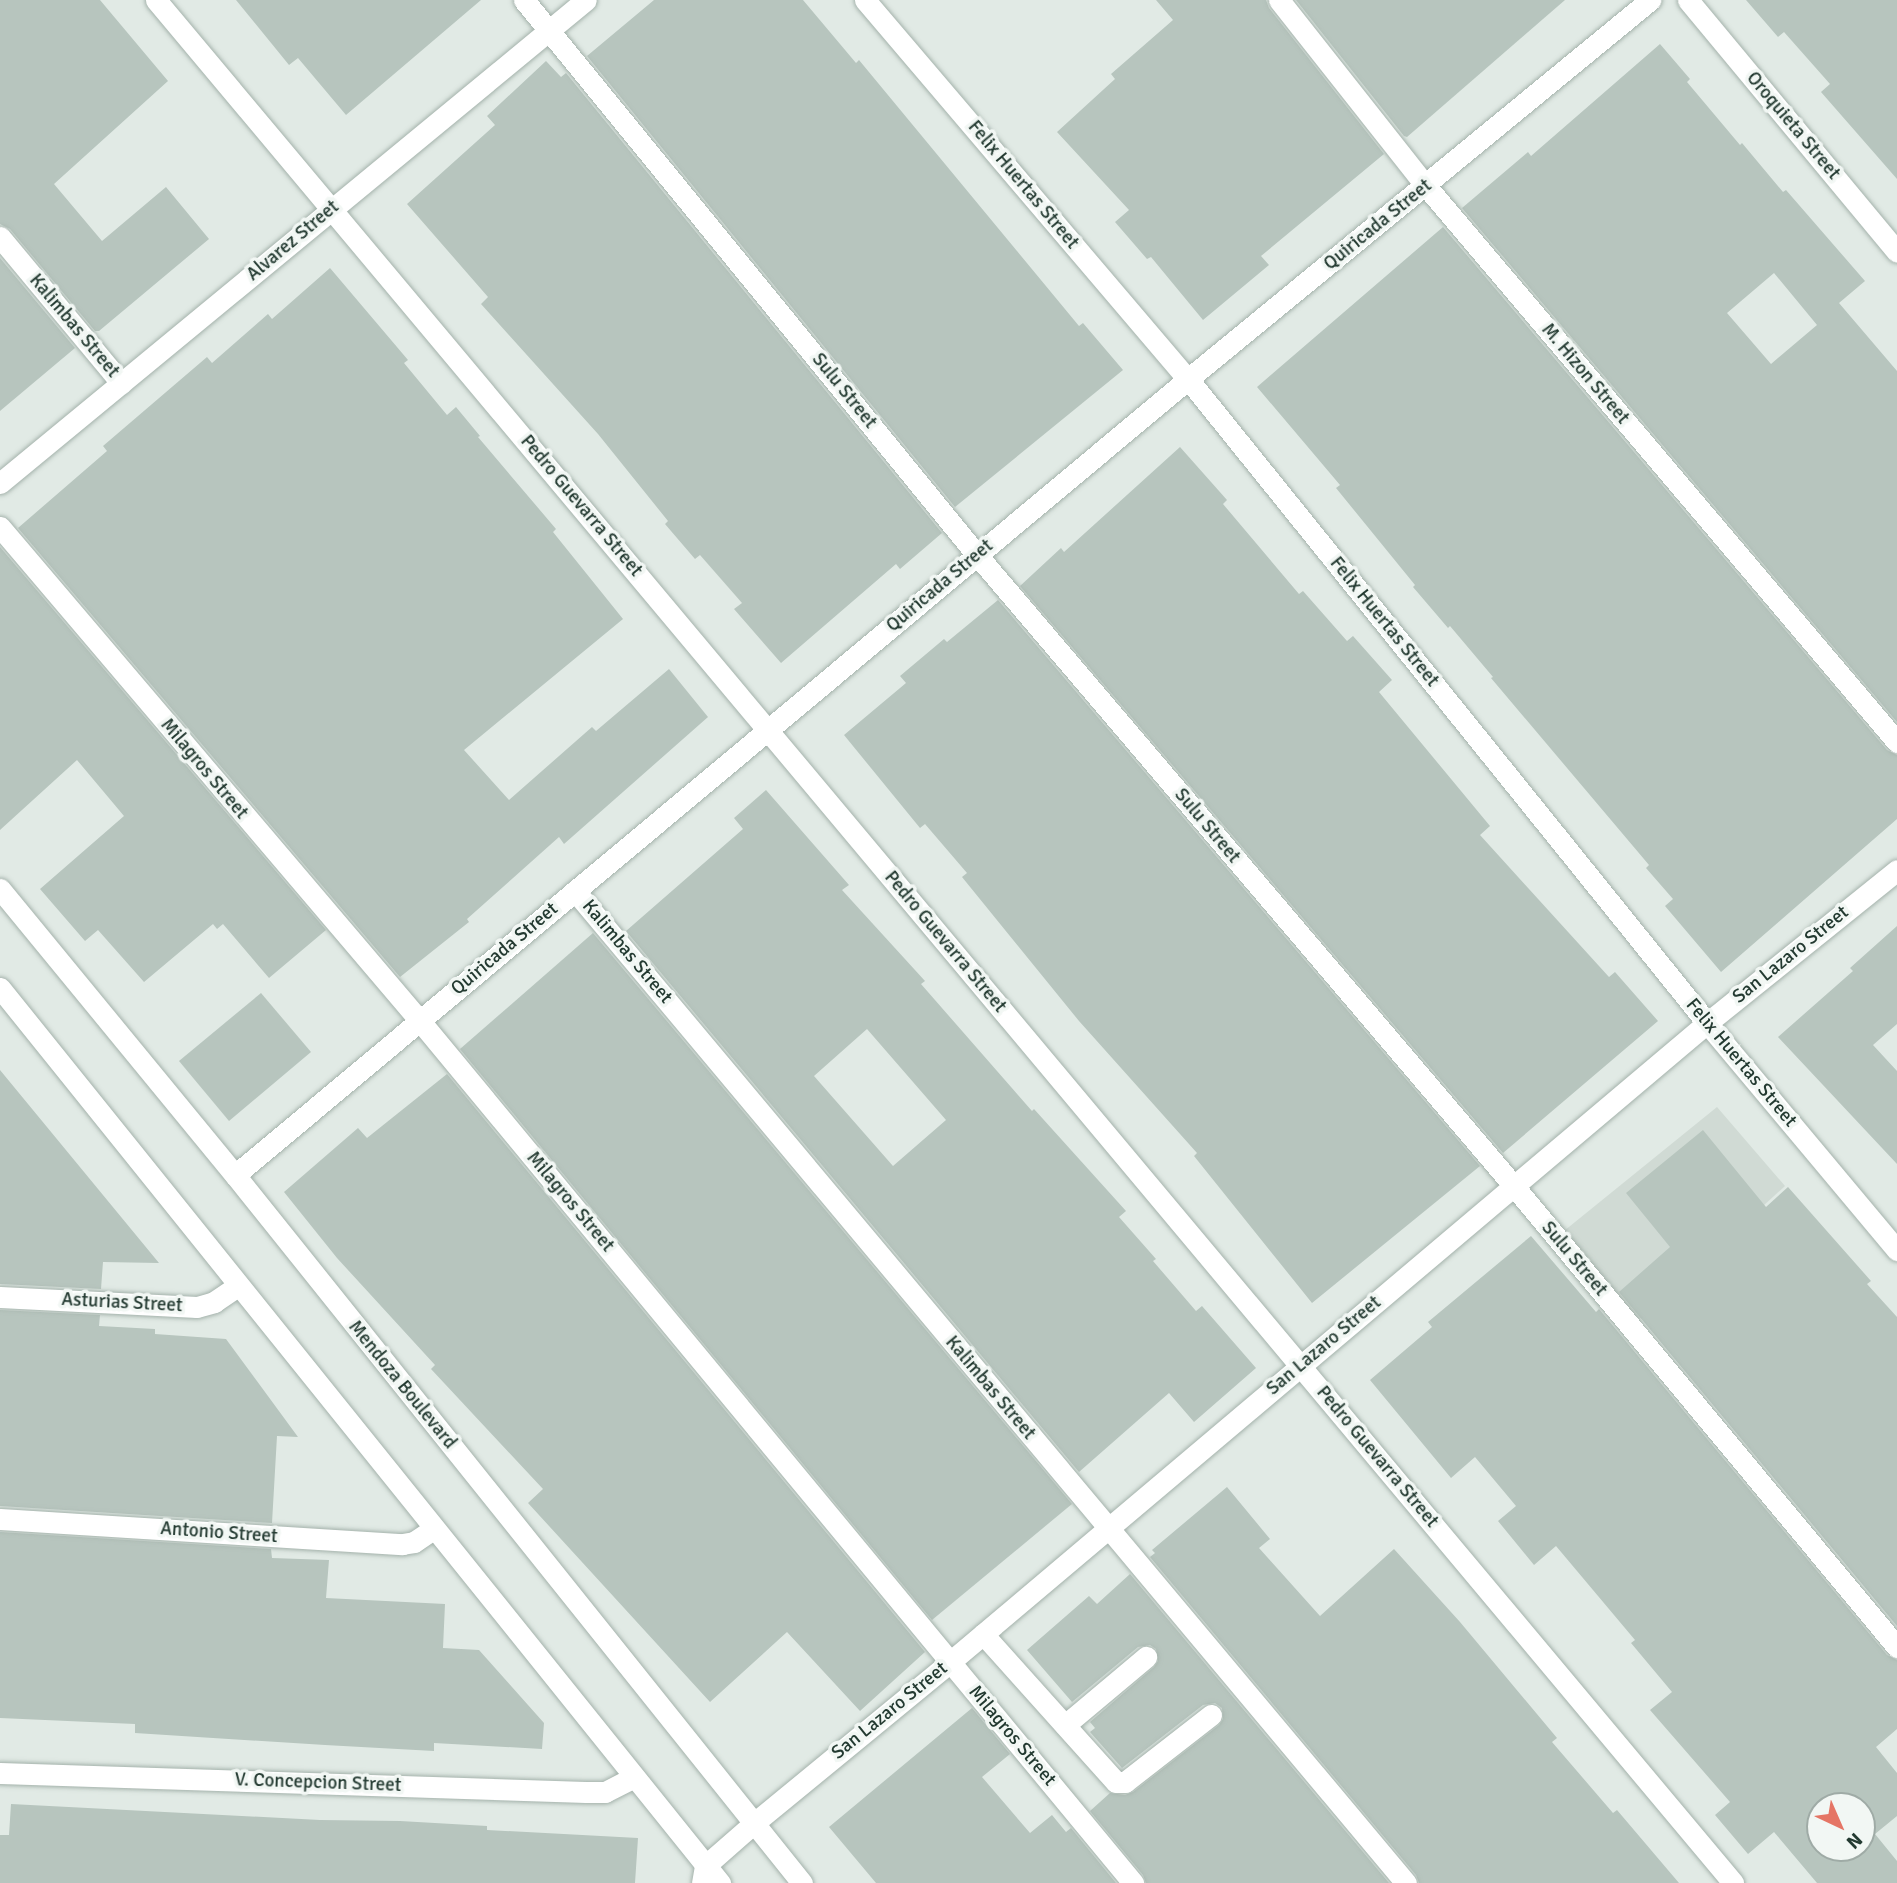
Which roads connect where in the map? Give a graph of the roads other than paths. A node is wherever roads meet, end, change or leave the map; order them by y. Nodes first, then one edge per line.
1 (156, 0) edge
2 (524, 0) edge
3 (586, 0) edge
4 (866, 0) edge
5 (1279, 0) edge
6 (1650, 0) edge
7 (1688, 0) edge
8 (549, 30) junction
9 (1426, 186) junction
10 (332, 209) junction
11 (0, 237) edge
12 (1897, 252) edge
13 (1188, 379) junction
14 (121, 383) junction
15 (0, 482) edge
16 (0, 527) edge
17 (977, 555) junction
18 (768, 730) junction
19 (1897, 742) edge
20 (1897, 870) edge
21 (0, 889) edge
22 (576, 891) junction
23 (0, 988) edge
24 (420, 1021) junction
25 (1707, 1023) junction
26 (235, 1175) junction
27 (1513, 1185) junction
28 (1897, 1250) edge
29 (238, 1286) junction
30 (0, 1297) edge
31 (1301, 1366) junction
32 (0, 1519) edge
33 (433, 1529) junction
34 (1107, 1529) junction
35 (983, 1634) junction
36 (1897, 1647) edge
37 (1146, 1657) dead end
38 (950, 1662) junction
39 (1211, 1715) dead end
40 (1065, 1726) junction
41 (0, 1773) edge
42 (633, 1779) junction
43 (747, 1829) junction
44 (704, 1874) edge
45 (720, 1883) edge
46 (802, 1883) edge
47 (1133, 1883) edge
48 (1406, 1883) edge
49 (1734, 1883) edge

1 - 10 street, Pedro Guevarra Street
2 - 8 street, Sulu Street
3 - 8 street, Alvarez Street
4 - 13 street, Felix Huertas Street
5 - 9 street, M. Hizon Street
6 - 9 street, Quiricada Street
7 - 12 street, Oroquieta Street
8 - 10 street, Alvarez Street
8 - 17 street, Sulu Street
9 - 13 street, Quiricada Street
9 - 19 street, M. Hizon Street
10 - 14 street, Alvarez Street
10 - 18 street, Pedro Guevarra Street
11 - 14 street, Kalimbas Street
13 - 17 street, Quiricada Street
13 - 25 street, Felix Huertas Street
14 - 15 street, Alvarez Street
16 - 24 street, Milagros Street
17 - 18 street, Quiricada Street
17 - 27 street, Sulu Street
18 - 22 street, Quiricada Street
18 - 31 street, Pedro Guevarra Street
20 - 25 street, San Lazaro Street
21 - 26 street, Mendoza Boulevard
22 - 24 street, Quiricada Street
22 - 34 street, Kalimbas Street
23 - 29 street
24 - 26 street, Quiricada Street
24 - 38 street, Milagros Street
25 - 27 street, San Lazaro Street
25 - 28 street, Felix Huertas Street
26 - 43 street, Mendoza Boulevard
27 - 31 street, San Lazaro Street
27 - 36 street, Sulu Street
29 - 30 street, Asturias Street
29 - 33 street
31 - 34 street, San Lazaro Street
31 - 49 street, Pedro Guevarra Street
32 - 33 street, Antonio Street
33 - 42 street
34 - 35 street, San Lazaro Street
34 - 48 street, Kalimbas Street
35 - 38 street, San Lazaro Street
35 - 40 street
37 - 40 street
38 - 43 street, San Lazaro Street
38 - 47 street, Milagros Street
39 - 40 street
41 - 42 street, V. Concepcion Street
42 - 44 street
43 - 44 street, San Lazaro Street
43 - 46 street, Mendoza Boulevard
44 - 45 street

